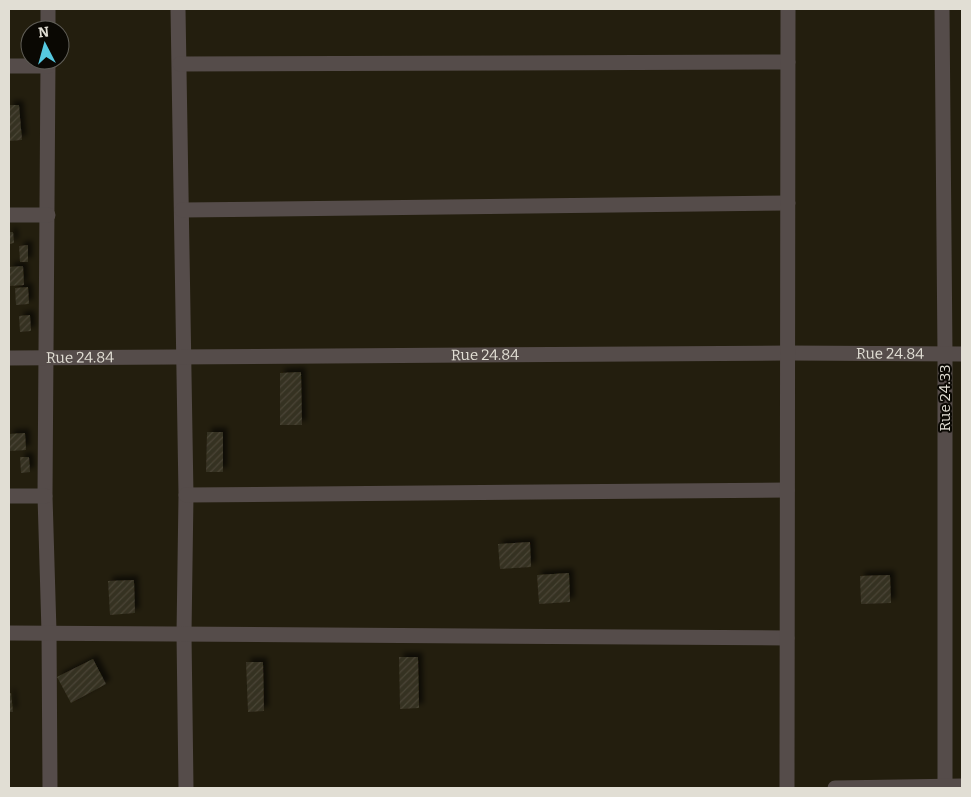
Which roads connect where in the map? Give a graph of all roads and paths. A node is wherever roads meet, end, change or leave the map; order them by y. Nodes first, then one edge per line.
1 (178, 9) edge
2 (788, 9) edge
3 (942, 9) edge
4 (788, 62) junction
5 (180, 64) junction
6 (48, 70) edge
7 (788, 203) junction
8 (182, 210) junction
9 (9, 215) edge
10 (48, 215) junction
11 (788, 353) junction
12 (962, 354) edge
13 (945, 355) junction
14 (9, 358) edge
15 (46, 358) junction
16 (183, 358) junction
17 (787, 490) junction
18 (186, 495) junction
19 (9, 496) edge
20 (46, 496) junction
21 (49, 632) junction
22 (9, 633) edge
23 (184, 634) junction
24 (787, 638) junction
25 (962, 786) edge
26 (945, 787) edge
27 (50, 788) edge
28 (186, 788) edge
29 (787, 788) edge
30 (835, 788) edge

1 - 5 street
2 - 4 street
3 - 13 street, Rue 24.33
4 - 5 street
4 - 7 street
5 - 8 street
6 - 10 street
7 - 8 street
7 - 11 street
8 - 16 street
9 - 10 street
10 - 15 street
11 - 13 street, Rue 24.84
11 - 16 street, Rue 24.84
11 - 17 street
12 - 13 street, Rue 24.84
13 - 26 street, Rue 24.33
14 - 15 street, Rue 24.84
15 - 16 street, Rue 24.84
15 - 20 street
16 - 18 street
17 - 18 street
17 - 24 street
18 - 23 street
19 - 20 street
20 - 21 street
21 - 22 street
21 - 23 street
21 - 27 street
23 - 24 street
23 - 28 street
24 - 29 street
25 - 26 street
26 - 30 street

